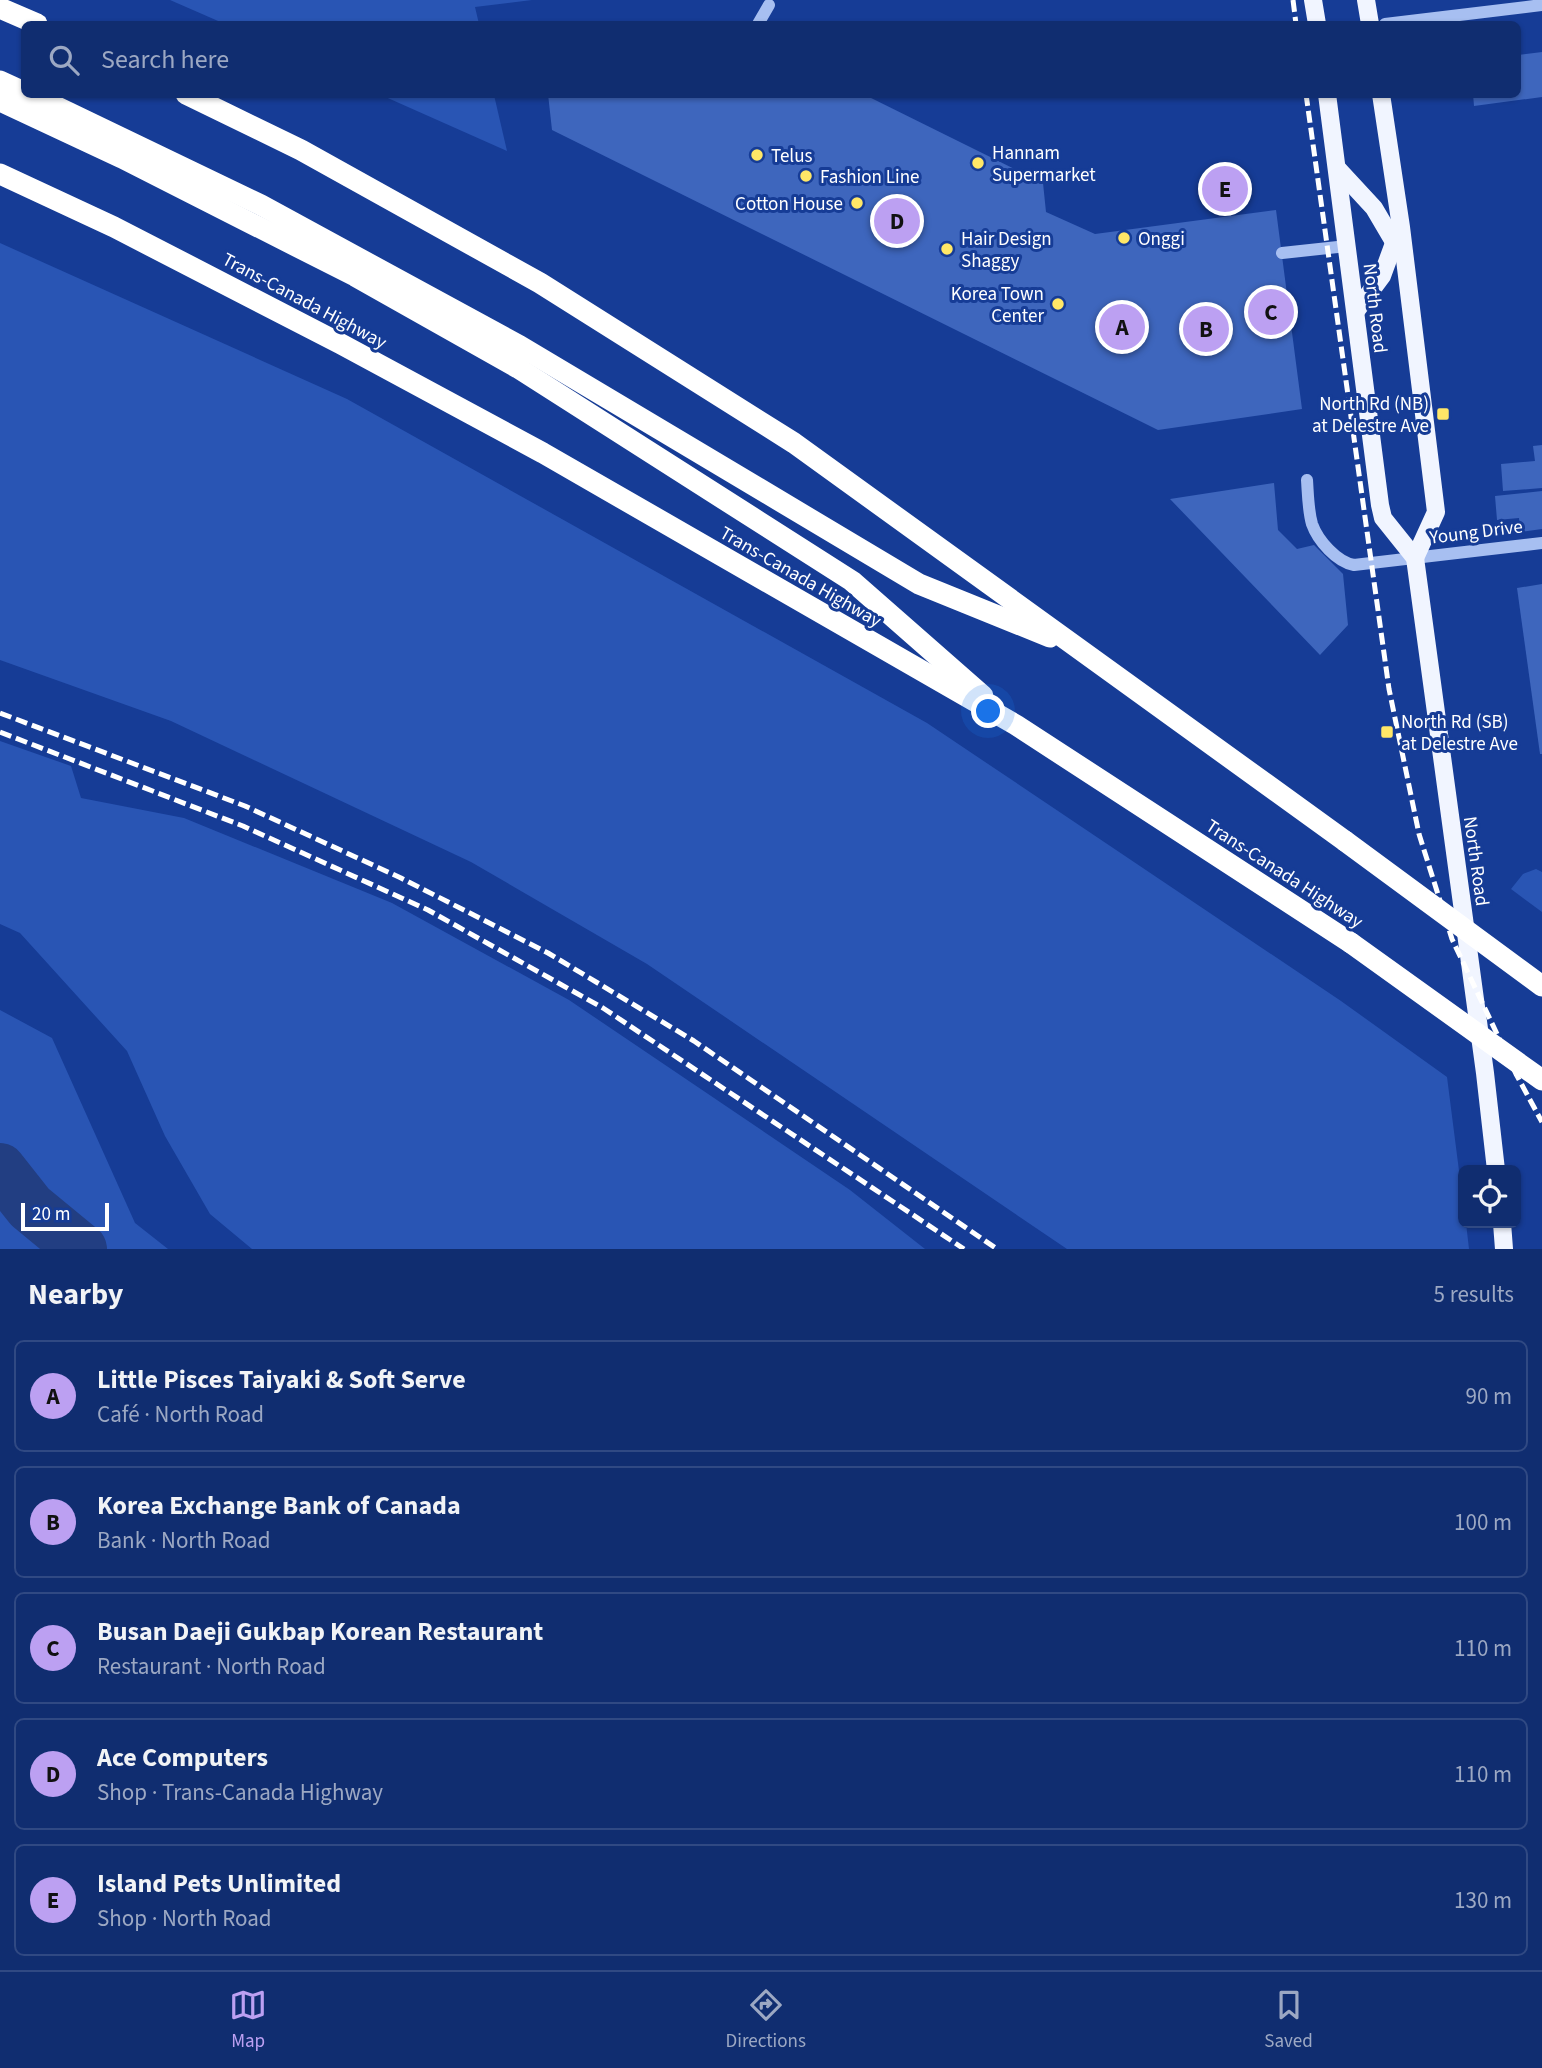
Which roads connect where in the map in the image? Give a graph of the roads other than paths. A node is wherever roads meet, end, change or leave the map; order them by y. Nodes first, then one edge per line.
1 (1313, 0) edge
2 (1366, 0) edge
3 (769, 5) dead end
4 (1542, 5) edge
5 (0, 8) edge
6 (30, 21) edge
7 (760, 21) edge
8 (1316, 21) edge
9 (1370, 21) edge
10 (1410, 21) edge
11 (0, 81) edge
12 (21, 91) edge
13 (39, 98) edge
14 (194, 98) edge
15 (1328, 98) edge
16 (1381, 98) edge
17 (0, 101) edge
18 (1338, 168) junction
19 (0, 174) edge
20 (1399, 241) junction
21 (1347, 246) junction
22 (1282, 253) dead end
23 (1356, 310) junction
24 (1307, 480) dead end
25 (1542, 543) edge
26 (1415, 558) junction
27 (1084, 651) junction
28 (1016, 725) junction
29 (1542, 986) edge
30 (1542, 1080) edge
31 (1495, 1165) edge
32 (1502, 1228) edge
33 (1504, 1249) edge

1 - 8 main road
2 - 9 main road
3 - 7 street
4 - 10 street
5 - 6 highway
11 - 12 highway
13 - 27 highway
14 - 27 highway
15 - 18 main road, North Road
16 - 20 main road, North Road
17 - 28 highway
18 - 20 main road
18 - 21 main road, North Road
19 - 28 highway, Trans-Canada Highway
20 - 23 main road
20 - 26 main road, North Road
21 - 22 street
21 - 23 main road, North Road
23 - 26 main road, North Road
24 - 26 street, Young Drive
25 - 26 street, Young Drive
26 - 31 main road, North Road
27 - 29 highway, bridge
28 - 30 highway, Trans-Canada Highway, bridge
32 - 33 main road

